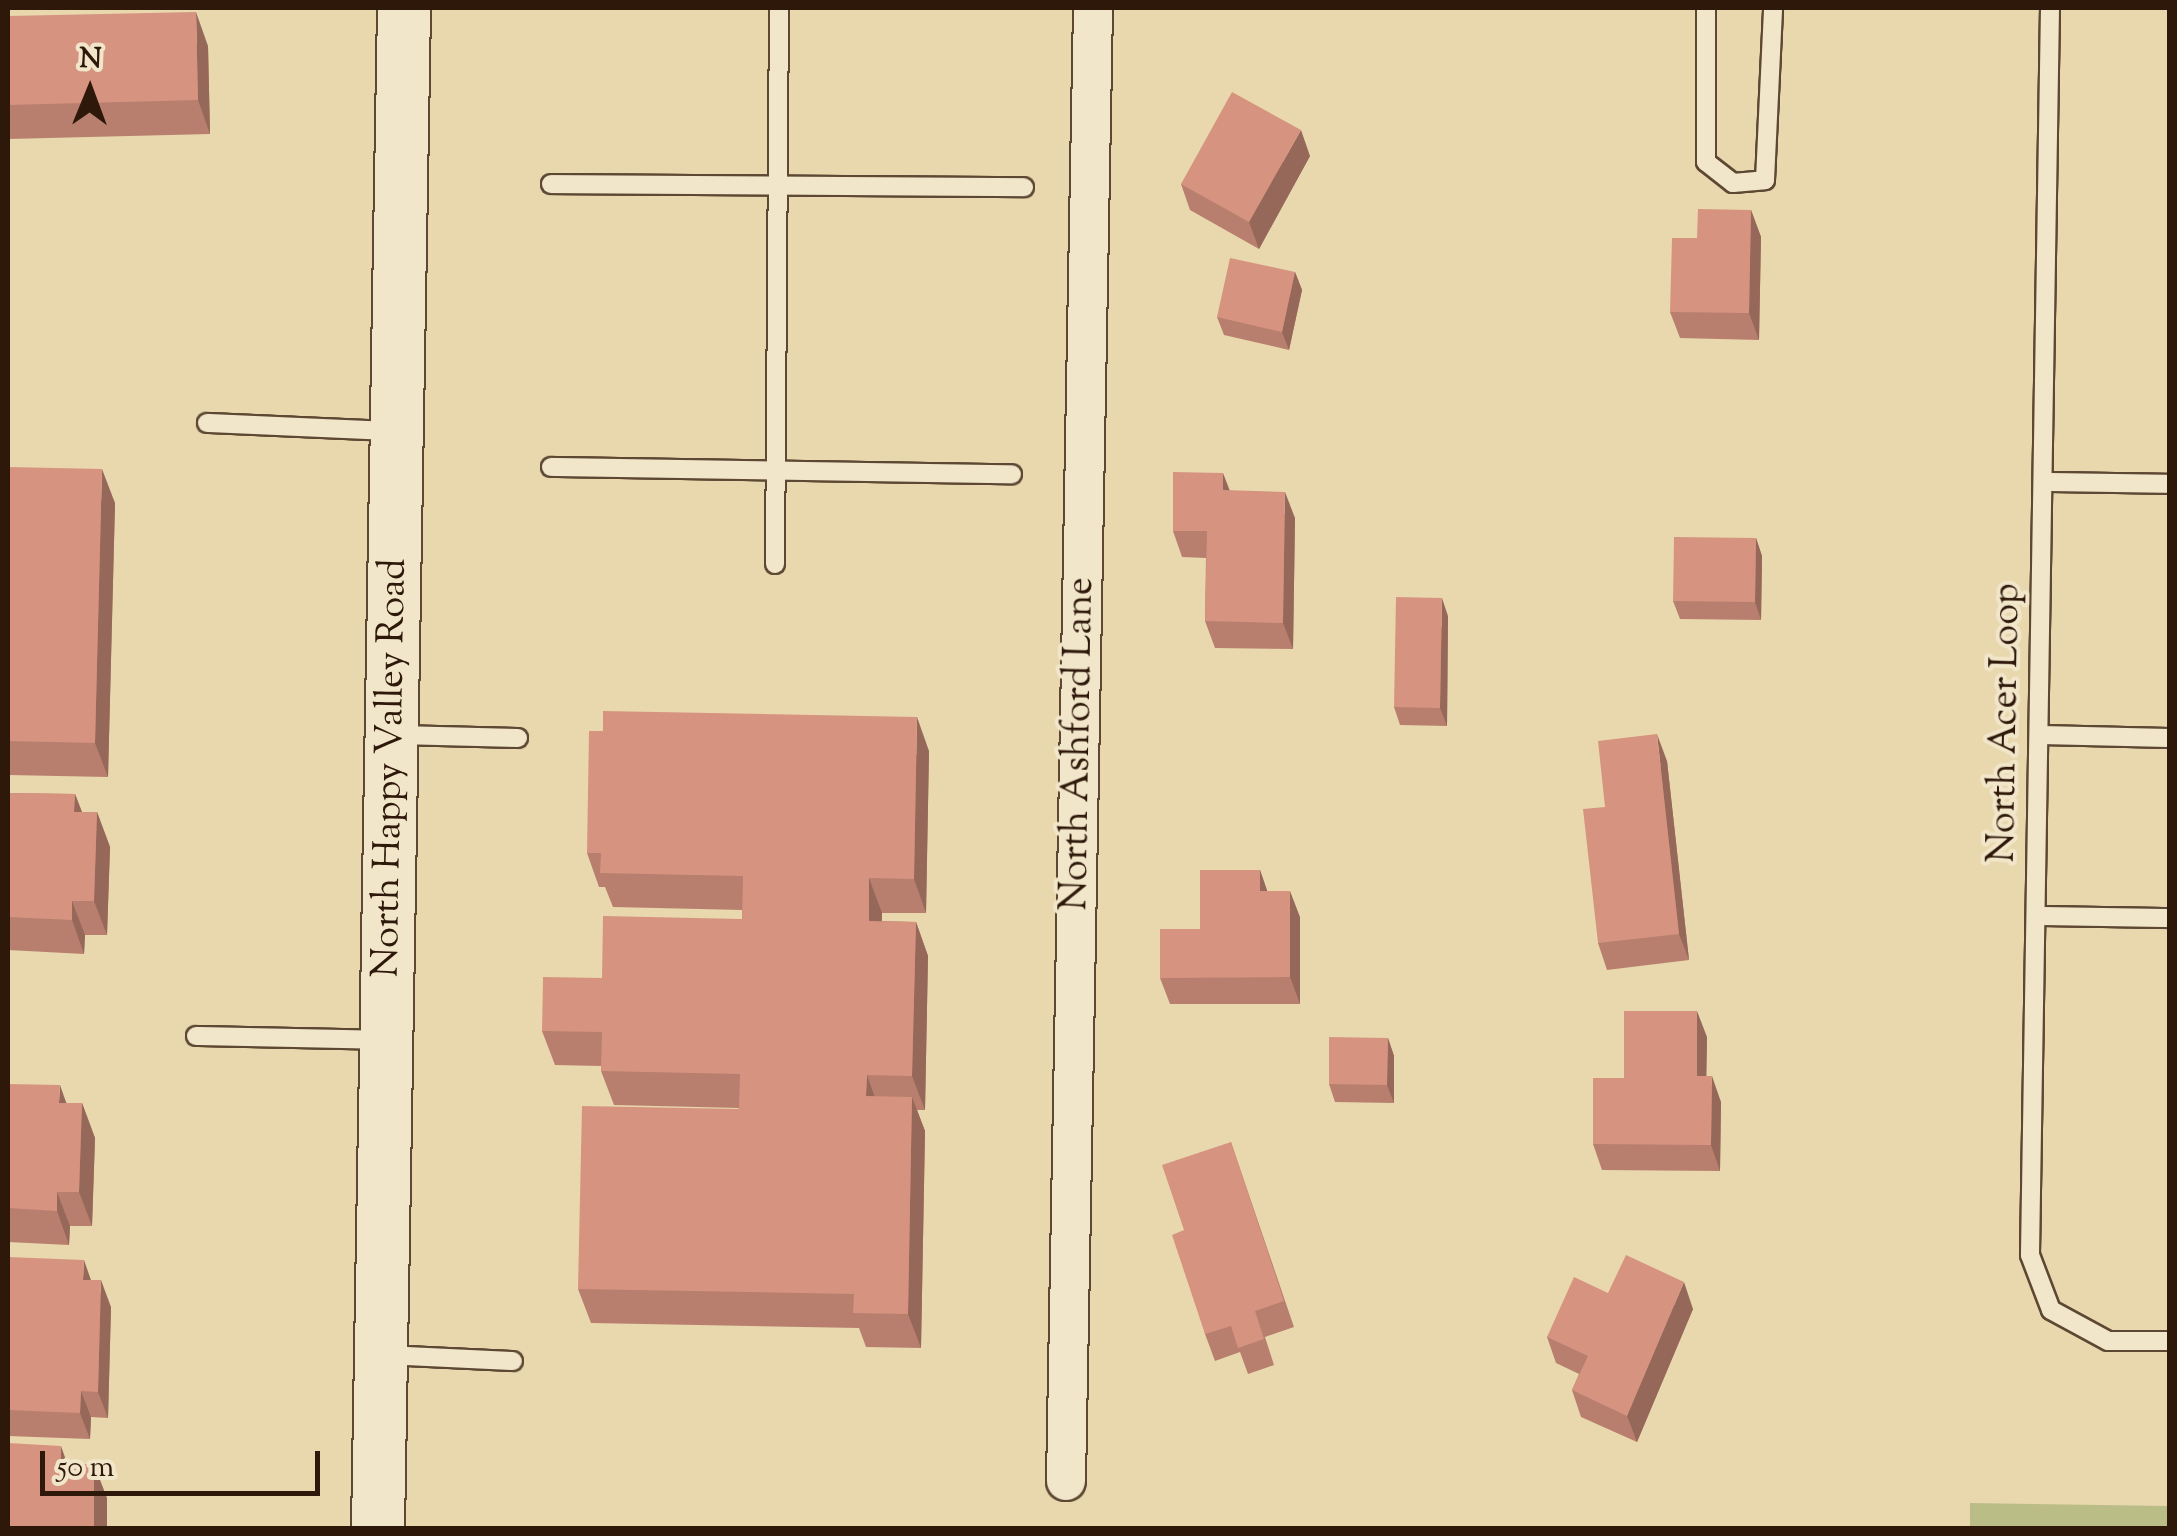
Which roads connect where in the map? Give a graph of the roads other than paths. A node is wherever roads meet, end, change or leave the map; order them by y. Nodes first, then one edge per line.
1 (404, 8) edge
2 (779, 8) edge
3 (1093, 8) edge
4 (1706, 8) edge
5 (1772, 8) edge
6 (2050, 8) edge
7 (551, 184) dead end
8 (778, 184) junction
9 (1024, 187) dead end
10 (207, 423) dead end
11 (398, 432) junction
12 (551, 467) dead end
13 (776, 474) junction
14 (1012, 474) dead end
15 (2044, 482) junction
16 (2170, 484) edge
17 (775, 564) dead end
18 (392, 735) junction
19 (2040, 735) junction
20 (518, 738) dead end
21 (2170, 738) edge
22 (2036, 916) junction
23 (2170, 918) edge
24 (196, 1036) dead end
25 (386, 1040) junction
26 (2170, 1341) edge
27 (381, 1355) junction
28 (513, 1361) dead end
29 (1066, 1481) dead end
30 (378, 1528) edge

1 - 11 main road, North Happy Valley Road
2 - 8 lane
3 - 29 street, North Ashford Lane
4 - 5 lane
6 - 15 lane, North Acer Loop
7 - 8 lane
8 - 9 lane
8 - 13 lane
10 - 11 lane
11 - 18 main road, North Happy Valley Road
12 - 13 lane
13 - 14 lane
13 - 17 lane
15 - 16 lane
15 - 19 lane, North Acer Loop
18 - 20 lane
18 - 25 main road, North Happy Valley Road
19 - 21 lane
19 - 22 lane, North Acer Loop
22 - 23 lane
22 - 26 lane, North Acer Loop
24 - 25 lane
25 - 27 main road, North Happy Valley Road
27 - 28 lane
27 - 30 main road, North Happy Valley Road

